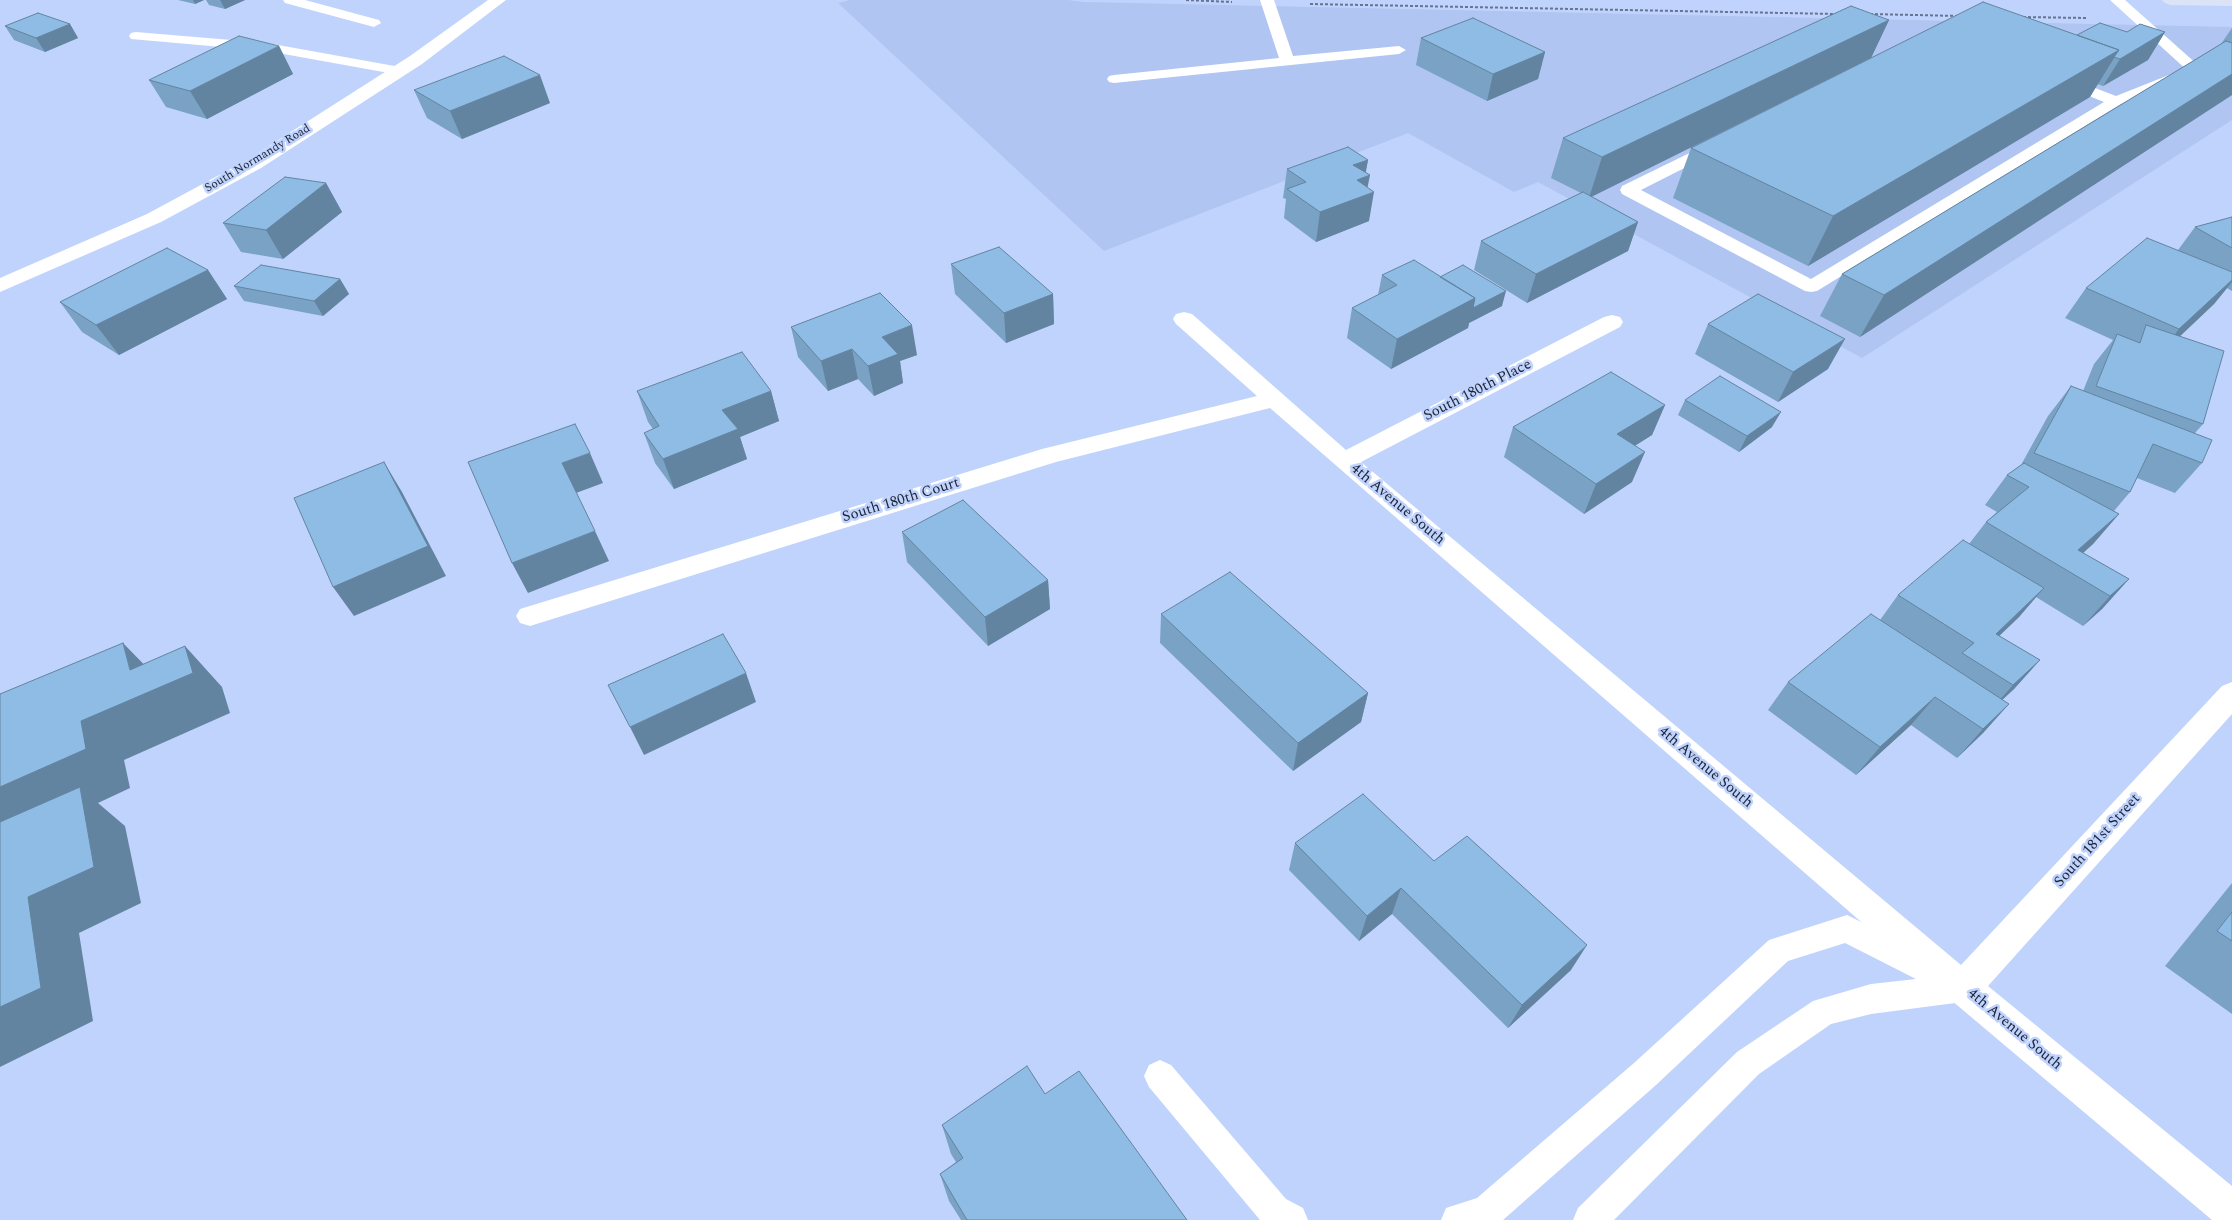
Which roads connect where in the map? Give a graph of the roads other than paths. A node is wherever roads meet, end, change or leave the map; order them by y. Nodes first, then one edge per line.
1 (290, 0) edge
2 (498, 0) edge
3 (2117, 0) edge
4 (2170, 0) edge
5 (2232, 1) edge
6 (1268, 2) edge
7 (374, 23) dead end
8 (136, 36) dead end
9 (1398, 50) dead end
10 (1288, 62) junction
11 (2194, 69) junction
12 (400, 70) junction
13 (2051, 76) edge
14 (1114, 79) dead end
15 (2232, 83) edge
16 (2116, 101) junction
17 (1732, 138) edge
18 (0, 286) edge
19 (1184, 319) dead end
20 (1612, 322) dead end
21 (1275, 400) junction
22 (1344, 460) junction
23 (530, 616) dead end
24 (2232, 694) edge
25 (1963, 988) junction
26 (1160, 1076) dead end
27 (2232, 1211) edge
28 (1291, 1220) edge
29 (1458, 1220) edge
30 (1590, 1220) edge

1 - 7 lane
2 - 12 street, South Normandy Road
3 - 11 lane
4 - 5 main road
6 - 10 lane
8 - 12 lane
9 - 10 lane
10 - 14 lane
11 - 15 lane
11 - 16 lane
12 - 18 street, South Normandy Road
13 - 16 lane
16 - 17 lane
19 - 21 street, 4th Avenue South
20 - 22 street, South 180th Place
21 - 22 street, 4th Avenue South
21 - 23 street, South 180th Court
22 - 25 street, 4th Avenue South
24 - 25 street, South 181st Street
25 - 27 street, 4th Avenue South
25 - 29 lane
25 - 30 lane
26 - 28 lane

